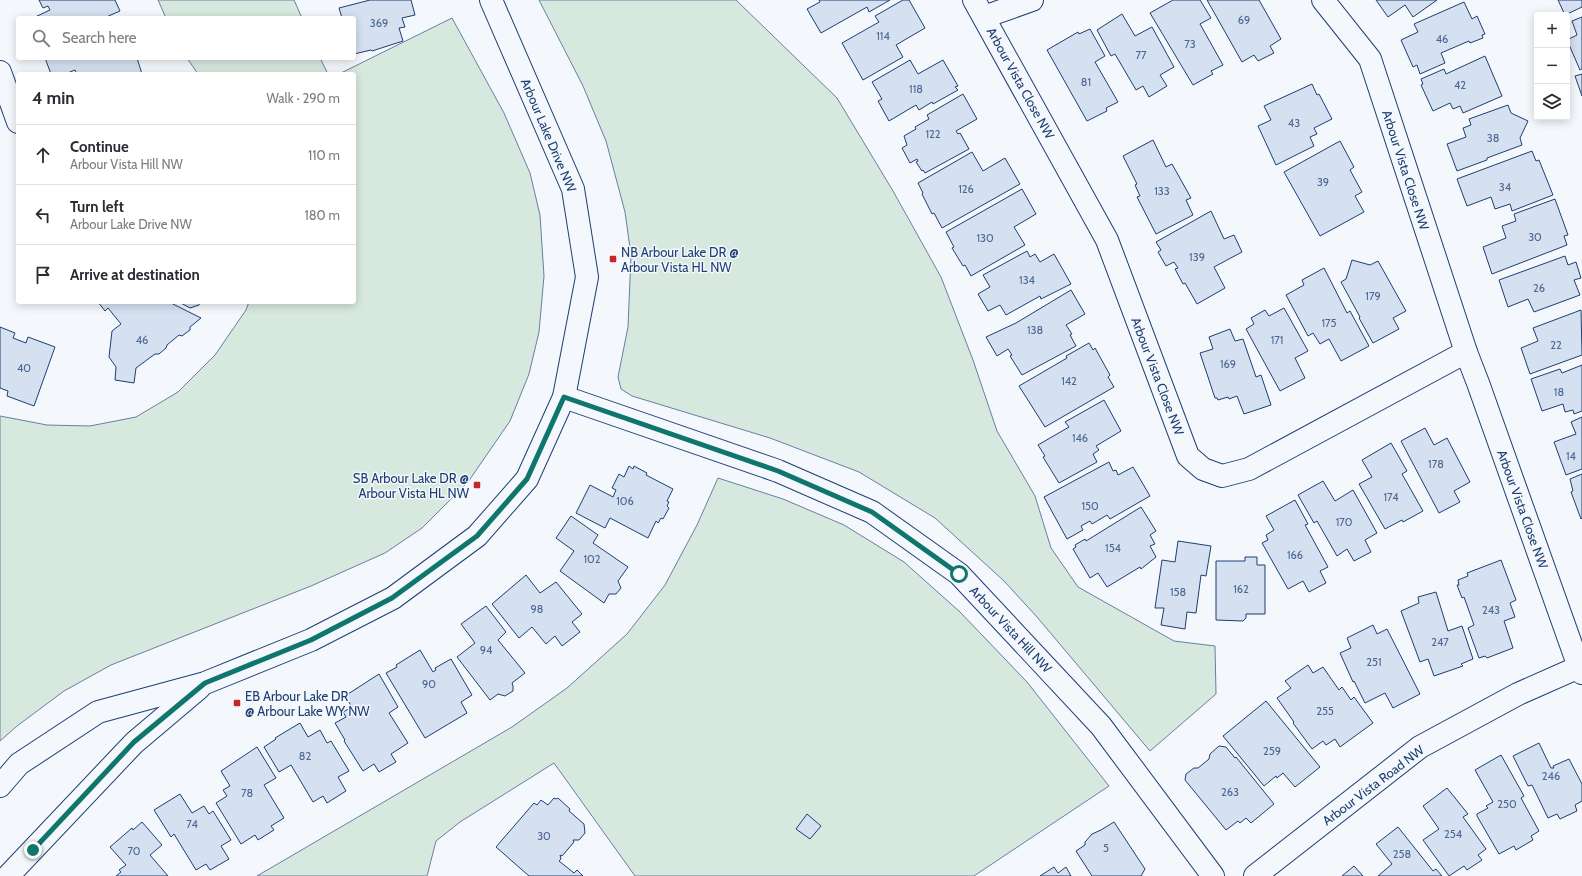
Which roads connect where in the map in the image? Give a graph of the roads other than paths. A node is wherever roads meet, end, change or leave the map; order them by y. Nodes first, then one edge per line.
1 (491, 0) edge
2 (1032, 0) edge
3 (1323, 0) edge
4 (979, 9) edge
5 (0, 72) edge
6 (16, 116) edge
7 (1466, 352) junction
8 (564, 397) junction
9 (1581, 670) edge
10 (205, 683) junction
11 (0, 786) edge
12 (8, 876) edge
13 (1213, 876) edge
14 (1255, 876) edge

1 - 8 street, Arbour Lake Drive NW
2 - 4 street, Arbour Vista Close NW
3 - 7 street, Arbour Vista Close NW
4 - 7 street, Arbour Vista Close NW
5 - 6 street
7 - 9 street, Arbour Vista Close NW
8 - 10 street, Arbour Lake Drive NW
8 - 13 street, Arbour Vista Hill NW
9 - 14 street, Arbour Vista Road NW
10 - 11 street, Arbour Lake Drive NW
10 - 12 street, Arbour Lake Drive NW

